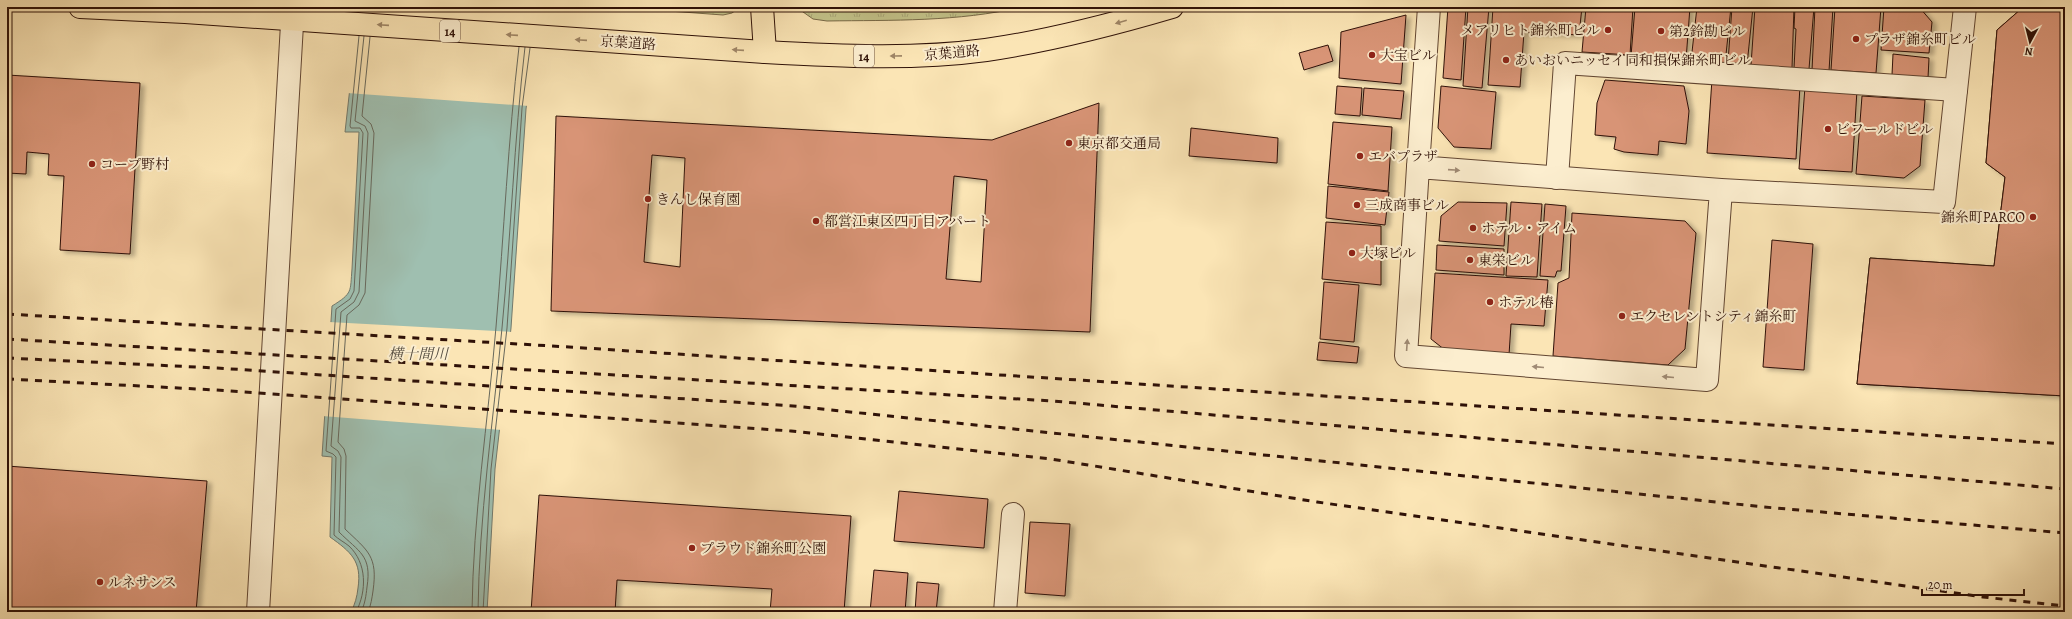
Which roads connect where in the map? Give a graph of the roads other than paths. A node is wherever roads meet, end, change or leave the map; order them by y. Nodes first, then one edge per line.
1 (80, 7) edge
2 (762, 7) edge
3 (1172, 7) edge
4 (1429, 7) edge
5 (1965, 7) edge
6 (293, 14) edge
7 (765, 52) junction
8 (1956, 90) junction
9 (1418, 167) junction
10 (1557, 178) junction
11 (1721, 190) junction
12 (1013, 514) dead end
13 (258, 612) edge
14 (1005, 612) edge

1 - 6 highway, 京葉道路 / 14
2 - 7 highway
3 -> 7 highway, 京葉道路 / 14
4 - 9 street
5 - 8 street
7 -> 6 highway, 京葉道路 / 14
6 - 13 street
8 - 10 street
8 - 11 street
9 -> 10 street
11 -> 9 street
10 - 11 street
12 - 14 street

